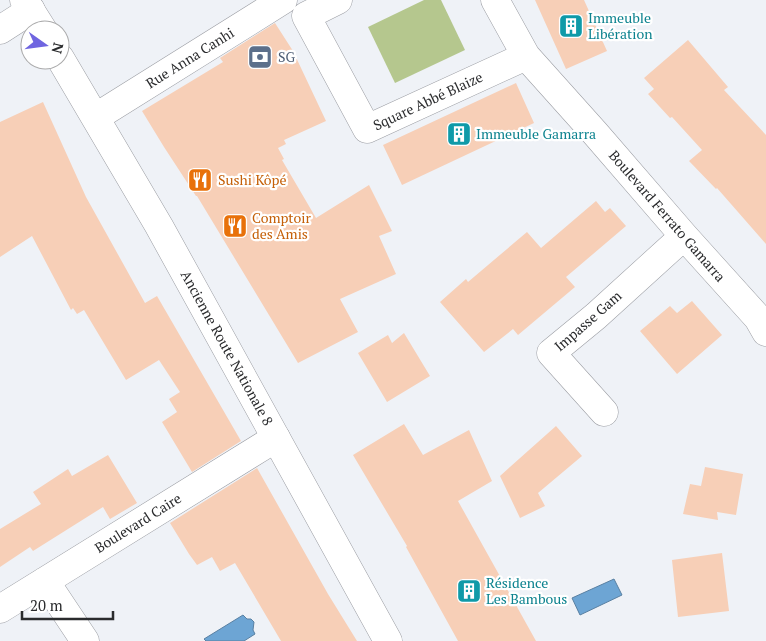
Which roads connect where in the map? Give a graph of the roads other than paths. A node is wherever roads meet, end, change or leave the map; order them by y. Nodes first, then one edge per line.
1 (283, 0) edge
2 (338, 0) edge
3 (495, 0) edge
4 (303, 8) edge
5 (33, 13) edge
6 (0, 30) edge
7 (526, 56) junction
8 (67, 70) edge
9 (96, 117) junction
10 (684, 236) junction
11 (766, 332) edge
12 (604, 412) dead end
13 (276, 438) junction
14 (45, 580) junction
15 (0, 609) edge
16 (85, 641) edge
17 (388, 641) edge

1 - 9 street, Rue Anna Canhi
2 - 4 street, Square Abbé Blaize
3 - 7 street
4 - 7 street, Square Abbé Blaize
5 - 6 street
7 - 10 street, Boulevard Ferrato Gamarra
8 - 9 street, Ancienne Route Nationale 8
9 - 13 street, Ancienne Route Nationale 8
10 - 11 street, Boulevard Ferrato Gamarra
10 - 12 street, Impasse Gam
13 - 14 street, Boulevard Caire
13 - 17 street, Ancienne Route Nationale 8
14 - 15 street, Boulevard Caire
14 - 16 street

